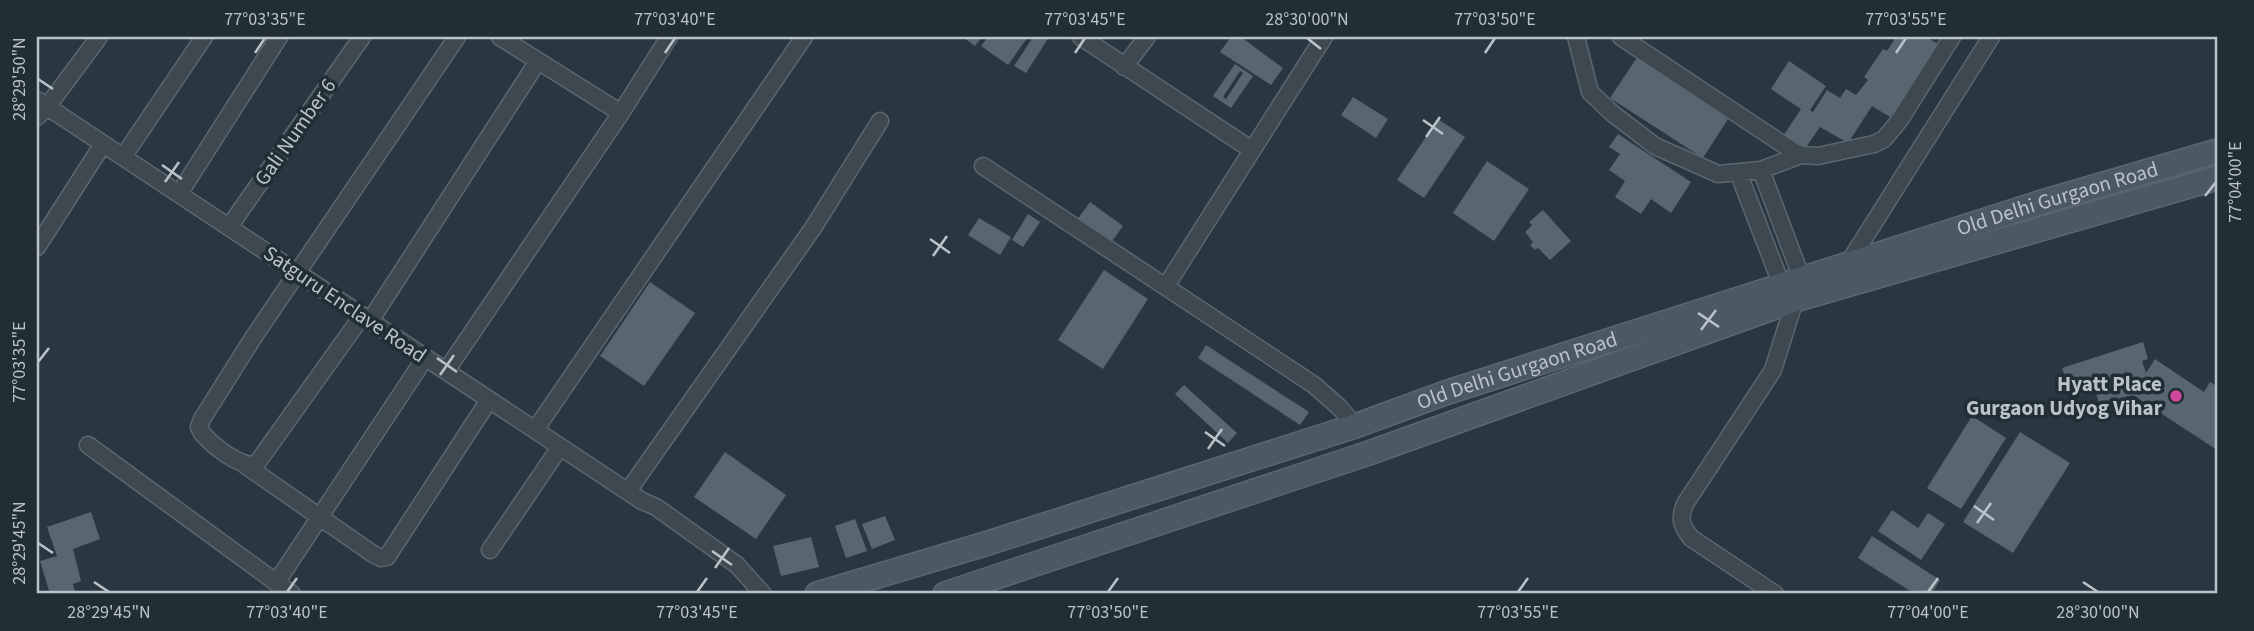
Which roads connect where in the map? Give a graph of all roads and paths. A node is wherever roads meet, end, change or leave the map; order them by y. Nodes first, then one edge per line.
1 (99, 37) edge
2 (204, 37) edge
3 (279, 37) edge
4 (362, 37) edge
5 (457, 37) edge
6 (500, 37) edge
7 (668, 37) edge
8 (804, 37) edge
9 (1081, 37) edge
10 (1147, 37) edge
11 (1324, 37) edge
12 (1576, 37) edge
13 (1621, 37) edge
14 (1952, 37) edge
15 (1991, 37) edge
16 (538, 61) junction
17 (1124, 67) junction
18 (40, 108) edge
19 (621, 113) junction
20 (880, 121) dead end
21 (103, 144) junction
22 (1252, 150) junction
23 (2217, 151) edge
24 (1801, 155) junction
25 (123, 157) junction
26 (983, 166) dead end
27 (1761, 170) junction
28 (1740, 172) junction
29 (2217, 178) edge
30 (178, 194) junction
31 (229, 227) junction
32 (37, 247) edge
33 (1846, 267) junction
34 (297, 272) junction
35 (1166, 286) junction
36 (1793, 288) junction
37 (366, 318) junction
38 (425, 358) junction
39 (446, 371) junction
40 (489, 400) junction
41 (1407, 407) junction
42 (1355, 426) junction
43 (535, 430) junction
44 (1418, 435) junction
45 (89, 445) dead end
46 (560, 447) junction
47 (245, 464) junction
48 (628, 491) junction
49 (642, 501) junction
50 (321, 517) junction
51 (490, 550) dead end
52 (276, 583) junction
53 (292, 594) edge
54 (749, 594) edge
55 (763, 594) edge
56 (817, 594) edge
57 (945, 594) edge
58 (1774, 594) edge

1 - 18 street
2 - 25 street
3 - 30 street
4 - 31 street, Gali Number 6
5 - 34 street
6 - 16 street
7 - 19 street
8 - 43 street
9 - 17 street
10 - 17 street
11 - 22 street
12 - 28 street
13 - 24 street
14 - 24 street
15 - 33 street
16 - 19 street
16 - 37 street
17 - 22 street
18 - 21 street, Satguru Enclave Road
19 - 39 street
20 - 48 street
21 - 25 street, Satguru Enclave Road
21 - 32 street
22 - 35 street
23 - 33 main road, Old Delhi Gurgaon Road
24 - 27 street
25 - 30 street, Satguru Enclave Road
26 - 35 street
27 - 28 street
27 - 36 street
28 - 36 street
29 - 36 main road, Old Delhi Gurgaon Road
30 - 31 street, Satguru Enclave Road
31 - 34 street, Satguru Enclave Road
33 - 36 main road, Old Delhi Gurgaon Road
34 - 37 street, Satguru Enclave Road
34 - 47 street
35 - 42 street
36 - 41 main road, Old Delhi Gurgaon Road
36 - 44 main road, Old Delhi Gurgaon Road
36 - 58 street
37 - 38 street, Satguru Enclave Road
37 - 47 street
38 - 39 street, Satguru Enclave Road
38 - 50 street
39 - 40 street, Satguru Enclave Road
40 - 43 street, Satguru Enclave Road
40 - 50 street
41 - 42 main road, Old Delhi Gurgaon Road
41 - 44 main road
42 - 56 main road, Old Delhi Gurgaon Road
43 - 46 street, Satguru Enclave Road
44 - 57 main road, Old Delhi Gurgaon Road
45 - 52 street
46 - 48 street, Satguru Enclave Road
46 - 51 street
47 - 50 street
48 - 49 street, Satguru Enclave Road
49 - 54 street, Satguru Enclave Road
49 - 55 street, Satguru Enclave Road
50 - 52 street
52 - 53 street

